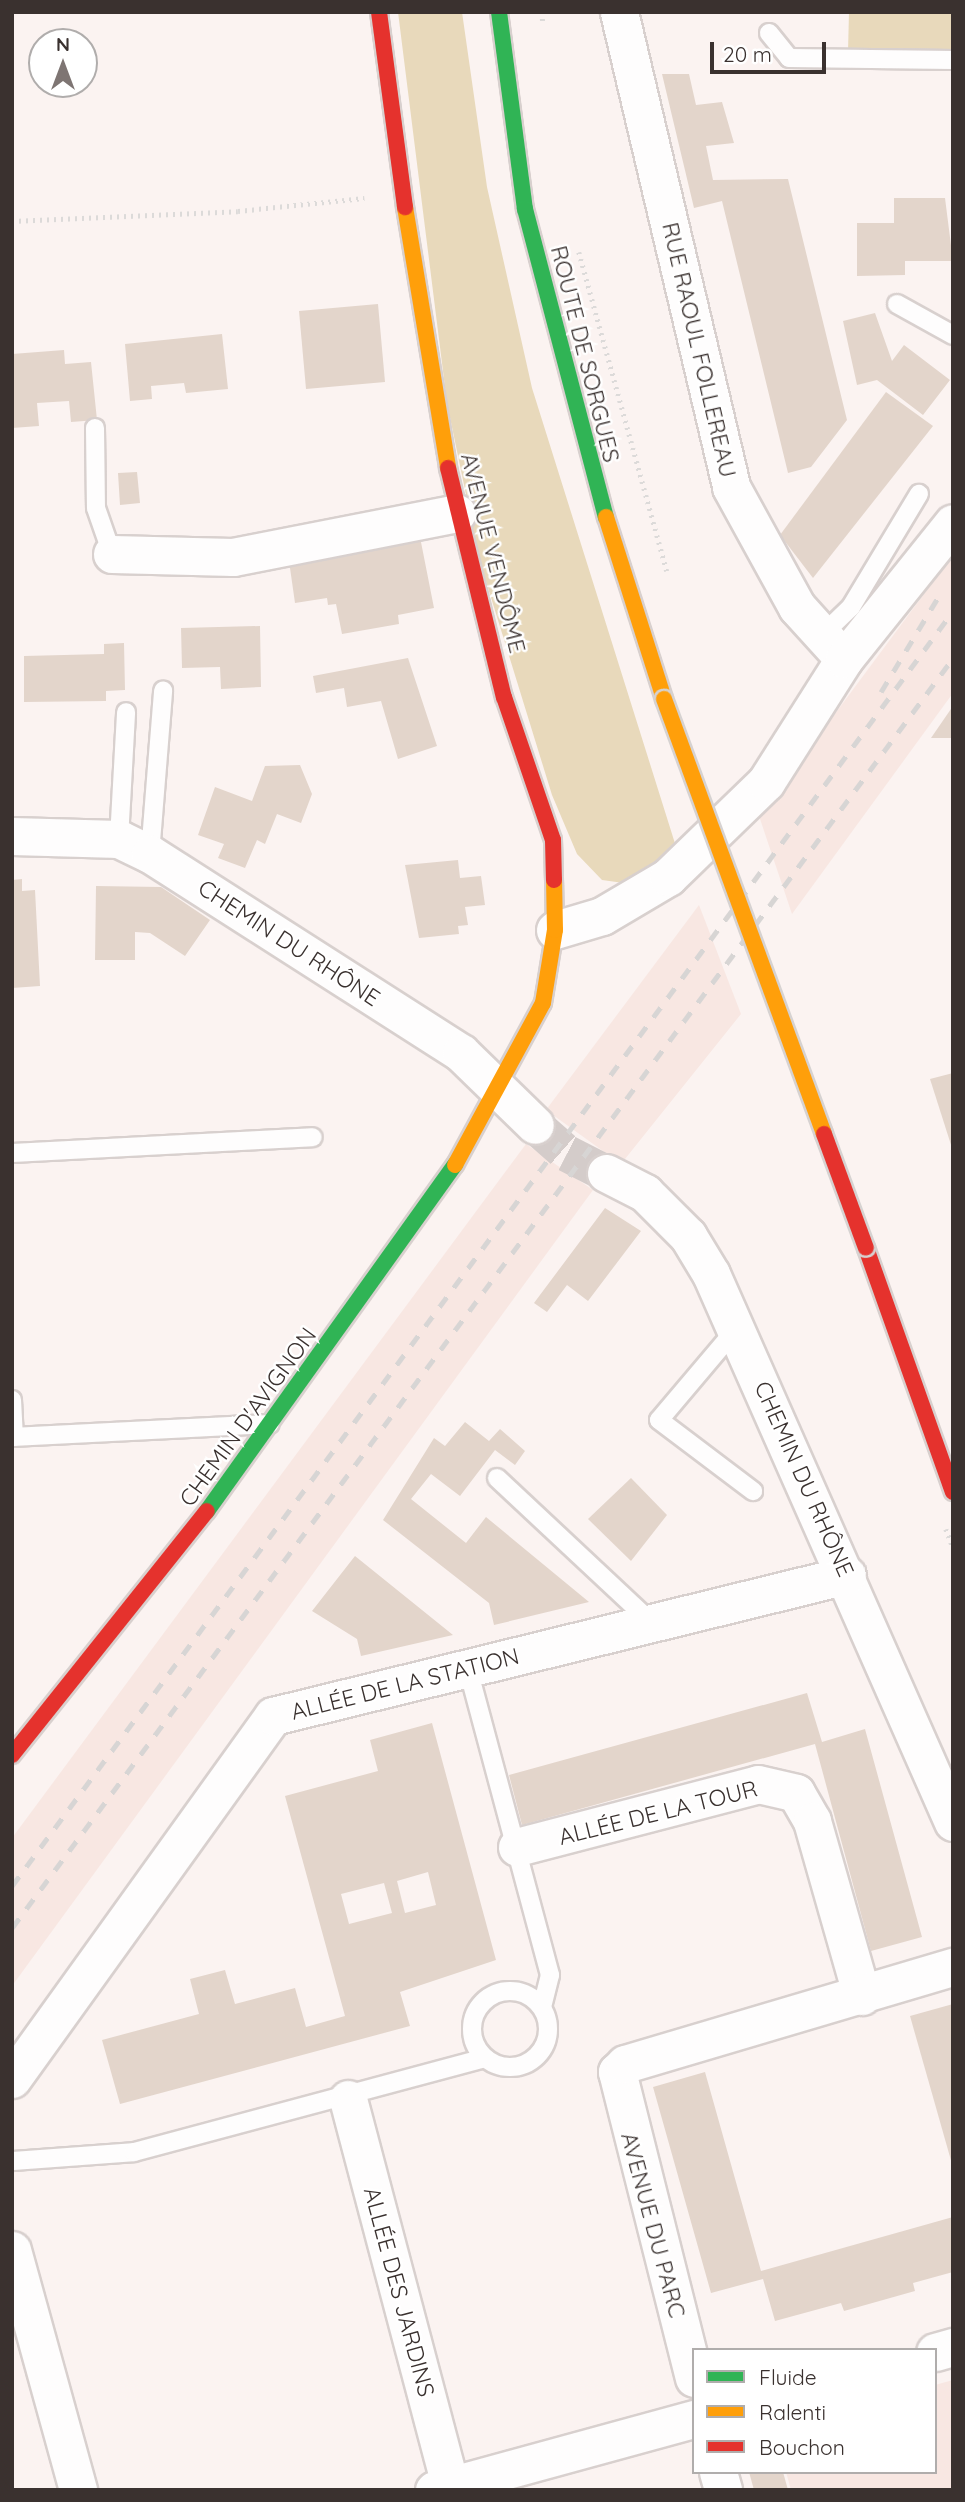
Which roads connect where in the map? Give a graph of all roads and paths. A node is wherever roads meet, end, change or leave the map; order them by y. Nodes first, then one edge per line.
1 (379, 12) edge
2 (499, 12) edge
3 (542, 12) edge
4 (619, 12) edge
5 (769, 33) dead end
6 (544, 39) dead end
7 (953, 60) edge
8 (400, 195) junction
9 (12, 221) edge
10 (575, 237) dead end
11 (897, 304) dead end
12 (953, 335) edge
13 (95, 428) dead end
14 (919, 494) dead end
15 (457, 513) junction
16 (953, 523) edge
17 (112, 554) joint
18 (670, 582) dead end
19 (833, 647) junction
20 (163, 691) dead end
21 (125, 712) dead end
22 (12, 836) edge
23 (134, 846) junction
24 (555, 930) junction
25 (498, 1089) junction
26 (535, 1125) tunnel mouth
27 (313, 1137) dead end
28 (12, 1153) edge
29 (606, 1172) tunnel mouth
30 (736, 1329) junction
31 (12, 1400) edge
32 (270, 1424) junction
33 (13, 1437) edge
34 (497, 1478) dead end
35 (753, 1491) dead end
36 (953, 1492) edge
37 (847, 1575) junction
38 (652, 1623) junction
39 (468, 1669) junction
40 (12, 1755) edge
41 (953, 1822) edge
42 (517, 1847) junction
43 (953, 1967) edge
44 (862, 1996) junction
45 (542, 2007) junction
46 (485, 2058) junction
47 (12, 2079) edge
48 (348, 2099) junction
49 (12, 2161) edge
50 (12, 2250) edge
51 (692, 2370) edge
52 (692, 2420) edge
53 (442, 2488) edge
54 (78, 2490) edge

1 - 8 street, AVENUE VENDÔME
2 - 36 street, ROUTE DE SORGUES, bridge
3 - 6 path
4 - 19 street, RUE RAOUL FOLLEREAU
5 - 7 lane
8 - 9 path
8 - 15 street, AVENUE VENDÔME
10 - 18 path
11 - 12 lane
13 - 17 lane
14 - 19 lane
15 - 17 street
15 - 24 street, AVENUE VENDÔME
16 - 19 street
19 - 24 street
20 - 23 lane
21 - 23 lane
22 - 23 street
23 - 25 street, CHEMIN DU RHÔNE
24 - 25 street, AVENUE VENDÔME
25 - 26 street, CHEMIN DU RHÔNE
25 - 32 street, CHEMIN D'AVIGNON
27 - 28 lane
29 - 30 street, CHEMIN DU RHÔNE
30 - 35 lane
30 - 37 street, CHEMIN DU RHÔNE
31 - 33 lane
32 - 33 lane
32 - 40 street, CHEMIN D'AVIGNON
34 - 38 lane
37 - 38 street, ALLÉE DE LA STATION
37 - 41 street, CHEMIN DU RHÔNE
38 - 39 street, ALLÉE DE LA STATION
39 - 42 lane
39 - 47 street, ALLÉE DE LA STATION
42 - 44 street, ALLÉE DE LA TOUR
42 - 45 lane
43 - 44 street
44 - 51 street, AVENUE DU PARC
45 - 46 lane
45 - 46 lane
46 - 48 lane
48 - 49 lane
48 - 53 street, ALLÉE DES JARDINS
50 - 54 street
52 - 53 street

